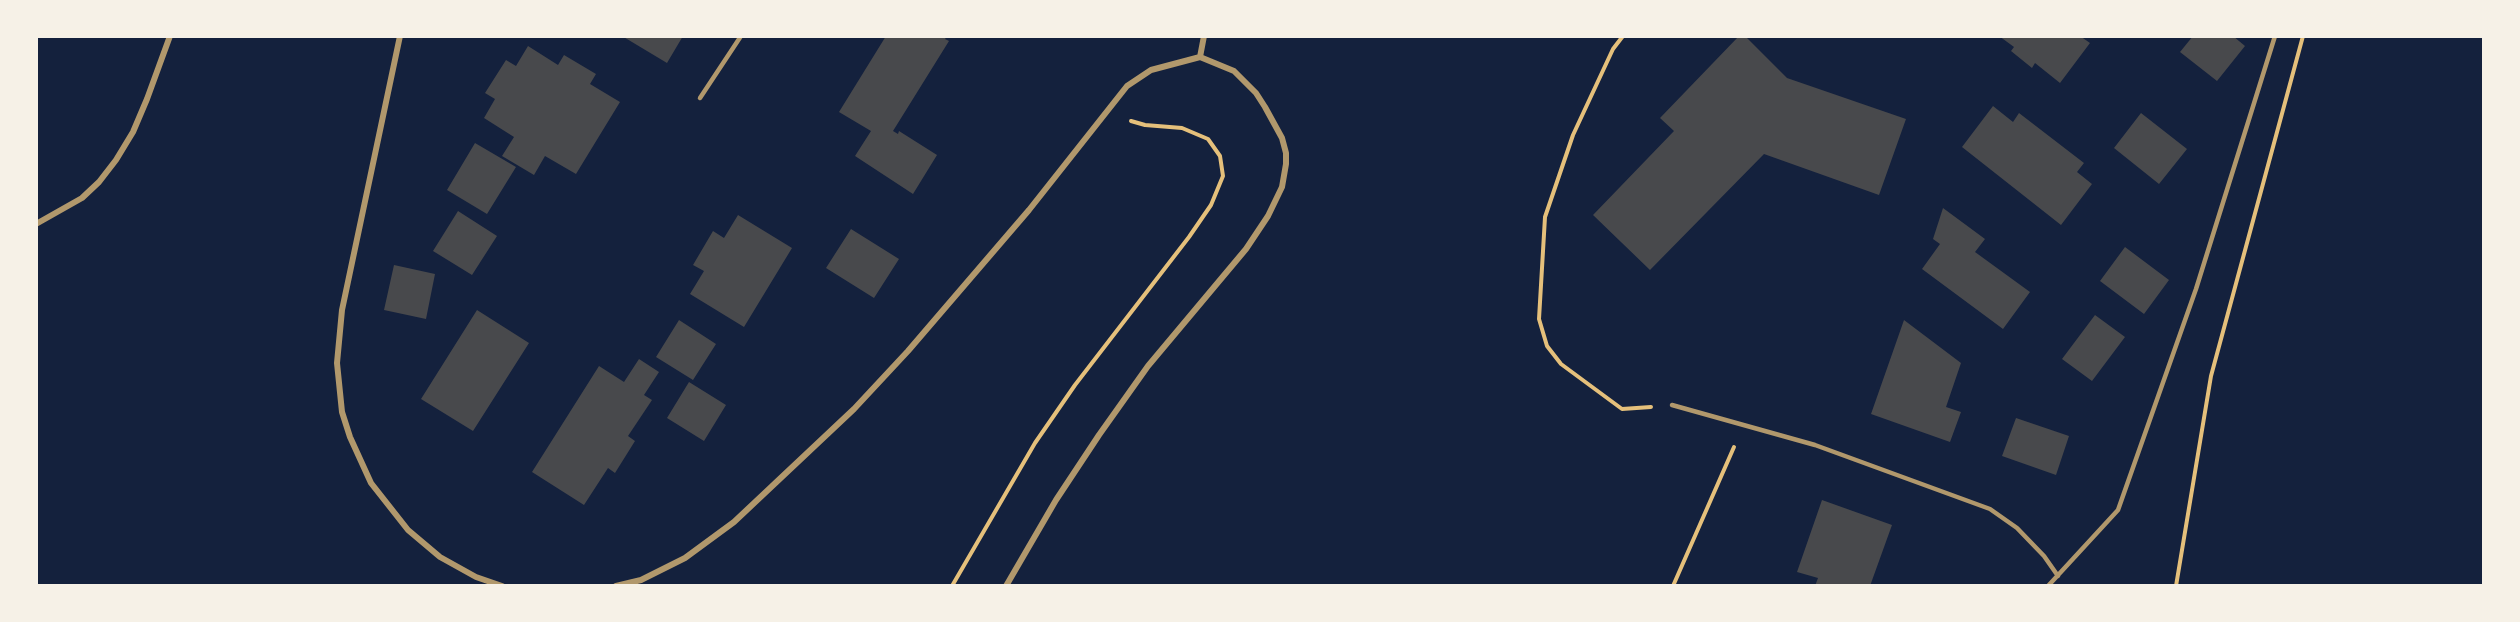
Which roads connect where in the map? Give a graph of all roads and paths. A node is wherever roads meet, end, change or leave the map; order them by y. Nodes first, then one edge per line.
1 (170, 36) edge
2 (400, 36) edge
3 (741, 36) edge
4 (1204, 36) edge
5 (1623, 36) edge
6 (2275, 36) edge
7 (2303, 36) edge
8 (1200, 57) junction
9 (700, 98) dead end
10 (1104, 114) junction
11 (36, 224) edge
12 (1672, 405) joint
13 (1744, 425) junction
14 (2058, 576) junction
15 (502, 586) edge
16 (616, 586) edge
17 (952, 586) edge
18 (1006, 586) edge
19 (1673, 586) edge
20 (2048, 586) edge
21 (2176, 586) edge

1 - 11 street
2 - 15 street
3 - 9 lane
4 - 8 street
5 - 12 path
6 - 14 lane
7 - 21 path
8 - 10 street
8 - 18 street
10 - 16 street
10 - 17 path
12 - 13 lane
13 - 14 lane
13 - 19 path
14 - 20 lane

